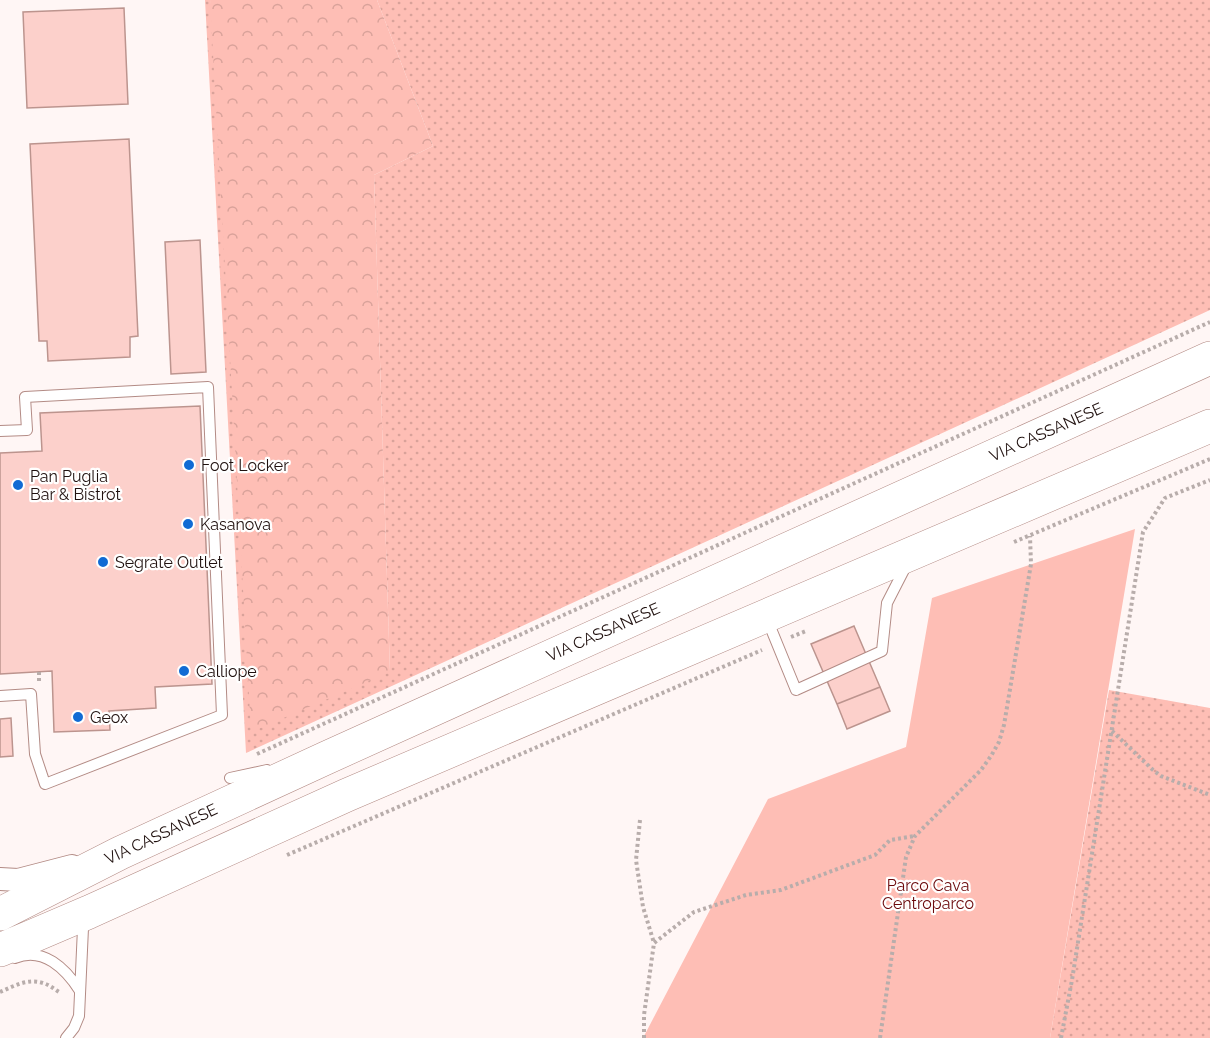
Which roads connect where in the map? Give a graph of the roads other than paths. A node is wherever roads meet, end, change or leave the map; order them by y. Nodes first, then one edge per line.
1 (1210, 358) edge
2 (1210, 426) edge
3 (0, 431) edge
4 (912, 553) junction
5 (772, 630) junction
6 (0, 696) edge
7 (326, 758) junction
8 (230, 778) dead end
9 (120, 853) junction
10 (0, 879) edge
11 (89, 912) junction
12 (0, 914) edge
13 (0, 950) edge
14 (0, 964) edge
15 (80, 991) junction
16 (66, 1038) edge

1 - 7 main road, VIA CASSANESE
2 - 4 main road
3 - 6 lane
4 - 5 main road
4 - 5 lane
5 - 11 main road
7 - 8 lane
7 - 9 main road, VIA CASSANESE
9 - 10 street
9 - 12 main road, VIA CASSANESE
11 - 13 main road
11 - 15 lane
14 - 15 lane
15 - 16 lane

